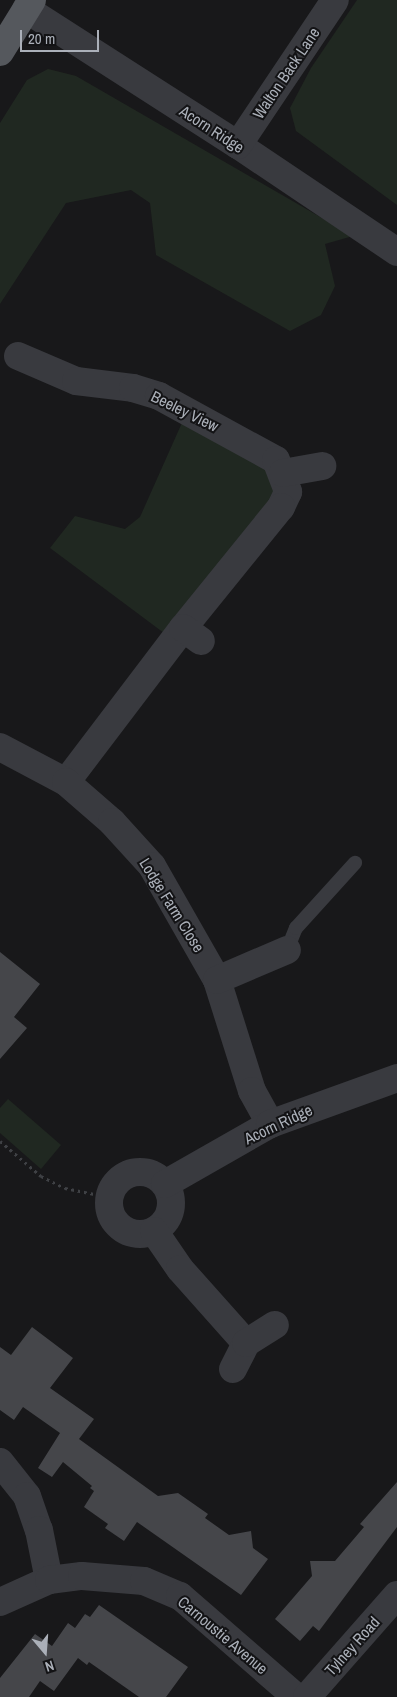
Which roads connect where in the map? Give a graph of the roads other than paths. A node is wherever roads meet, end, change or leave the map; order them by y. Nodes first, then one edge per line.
1 (335, 0) edge
2 (29, 4) edge
3 (0, 52) edge
4 (238, 146) junction
5 (397, 252) edge
6 (18, 356) dead end
7 (322, 466) dead end
8 (283, 472) junction
9 (0, 746) edge
10 (66, 782) junction
11 (355, 863) dead end
12 (287, 950) joint
13 (217, 980) junction
14 (397, 1078) edge
15 (270, 1124) junction
16 (165, 1184) junction
17 (154, 1230) junction
18 (275, 1325) dead end
19 (246, 1343) junction
20 (233, 1369) dead end
21 (0, 1462) edge
22 (49, 1580) junction
23 (397, 1595) edge
24 (0, 1602) edge
25 (296, 1697) edge
26 (307, 1697) edge

1 - 4 street, Walton Back Lane
2 - 3 main road
2 - 4 street, Acorn Ridge
4 - 5 street, Acorn Ridge
6 - 8 street, Beeley View
7 - 8 street
8 - 10 street
9 - 10 street, Lodge Farm Close
10 - 13 street, Lodge Farm Close
11 - 12 lane
12 - 13 street
13 - 15 street, Lodge Farm Close
14 - 15 street, Acorn Ridge
15 - 16 street, Acorn Ridge
16 - 17 street
16 - 17 street
17 - 19 street
18 - 19 street
19 - 20 street
21 - 22 street
22 - 24 street, Carnoustie Avenue
22 - 25 street, Carnoustie Avenue
23 - 26 street, Tylney Road

